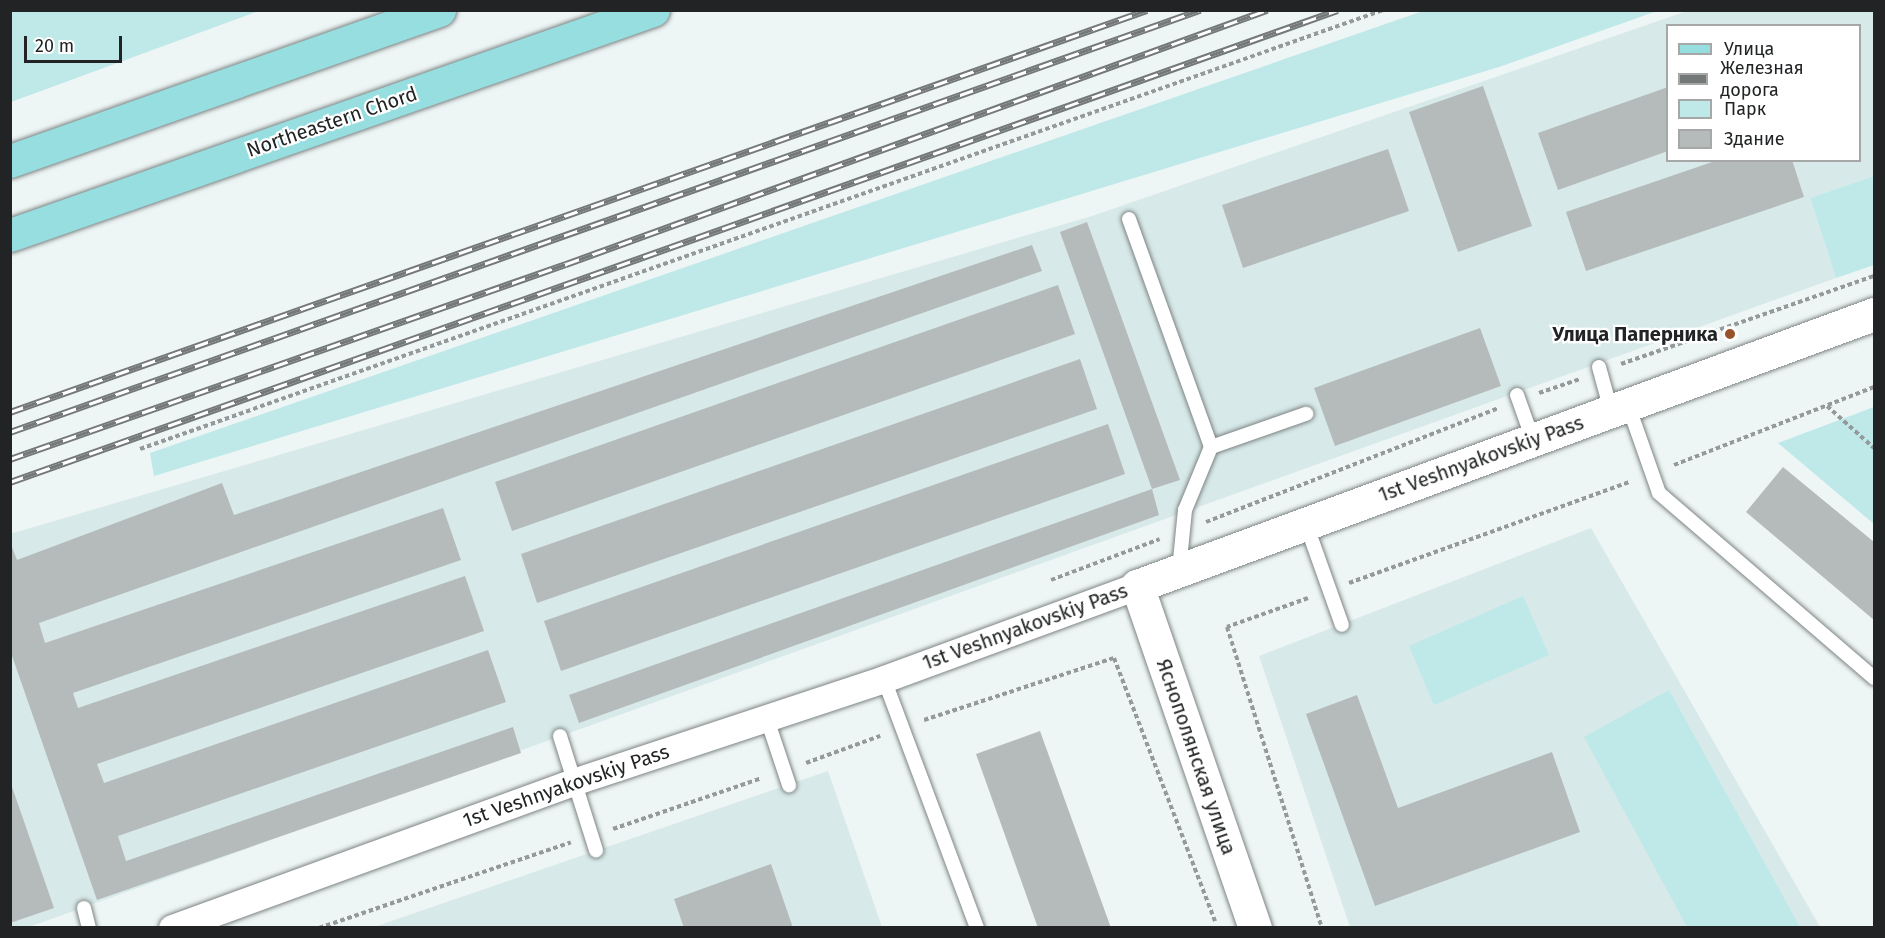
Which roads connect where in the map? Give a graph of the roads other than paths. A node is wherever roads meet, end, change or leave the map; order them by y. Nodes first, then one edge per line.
1 (439, 10) edge
2 (653, 10) edge
3 (10, 161) edge
4 (1129, 219) dead end
5 (10, 235) edge
6 (1875, 314) edge
7 (1600, 369) road end
8 (1518, 398) road end
9 (1620, 408) junction
10 (1306, 414) dead end
11 (1533, 440) junction
12 (1210, 447) junction
13 (1306, 524) junction
14 (1179, 571) junction
15 (1137, 586) junction
16 (1342, 625) dead end
17 (884, 678) junction
18 (1875, 678) edge
19 (767, 719) junction
20 (560, 736) dead end
21 (576, 781) junction
22 (789, 784) dead end
23 (596, 850) dead end
24 (84, 908) dead end
25 (89, 927) edge
26 (172, 927) edge
27 (977, 927) edge
28 (1255, 927) edge

1 - 3 main road
2 - 5 main road, Northeastern Chord
4 - 12 lane
6 - 9 street, 1st Veshnyakovskiy Pass
7 - 9 lane
8 - 11 lane
9 - 11 street, 1st Veshnyakovskiy Pass
9 - 18 lane
10 - 12 lane
11 - 13 street, 1st Veshnyakovskiy Pass
12 - 14 lane
13 - 14 street, 1st Veshnyakovskiy Pass
13 - 16 lane
14 - 15 street, 1st Veshnyakovskiy Pass
15 - 17 street, 1st Veshnyakovskiy Pass
15 - 28 street, Яснополянская улица
17 - 19 street, 1st Veshnyakovskiy Pass
17 - 27 lane
19 - 21 street, 1st Veshnyakovskiy Pass
19 - 22 lane
20 - 21 lane
21 - 23 lane
21 - 26 street, 1st Veshnyakovskiy Pass
24 - 25 lane

